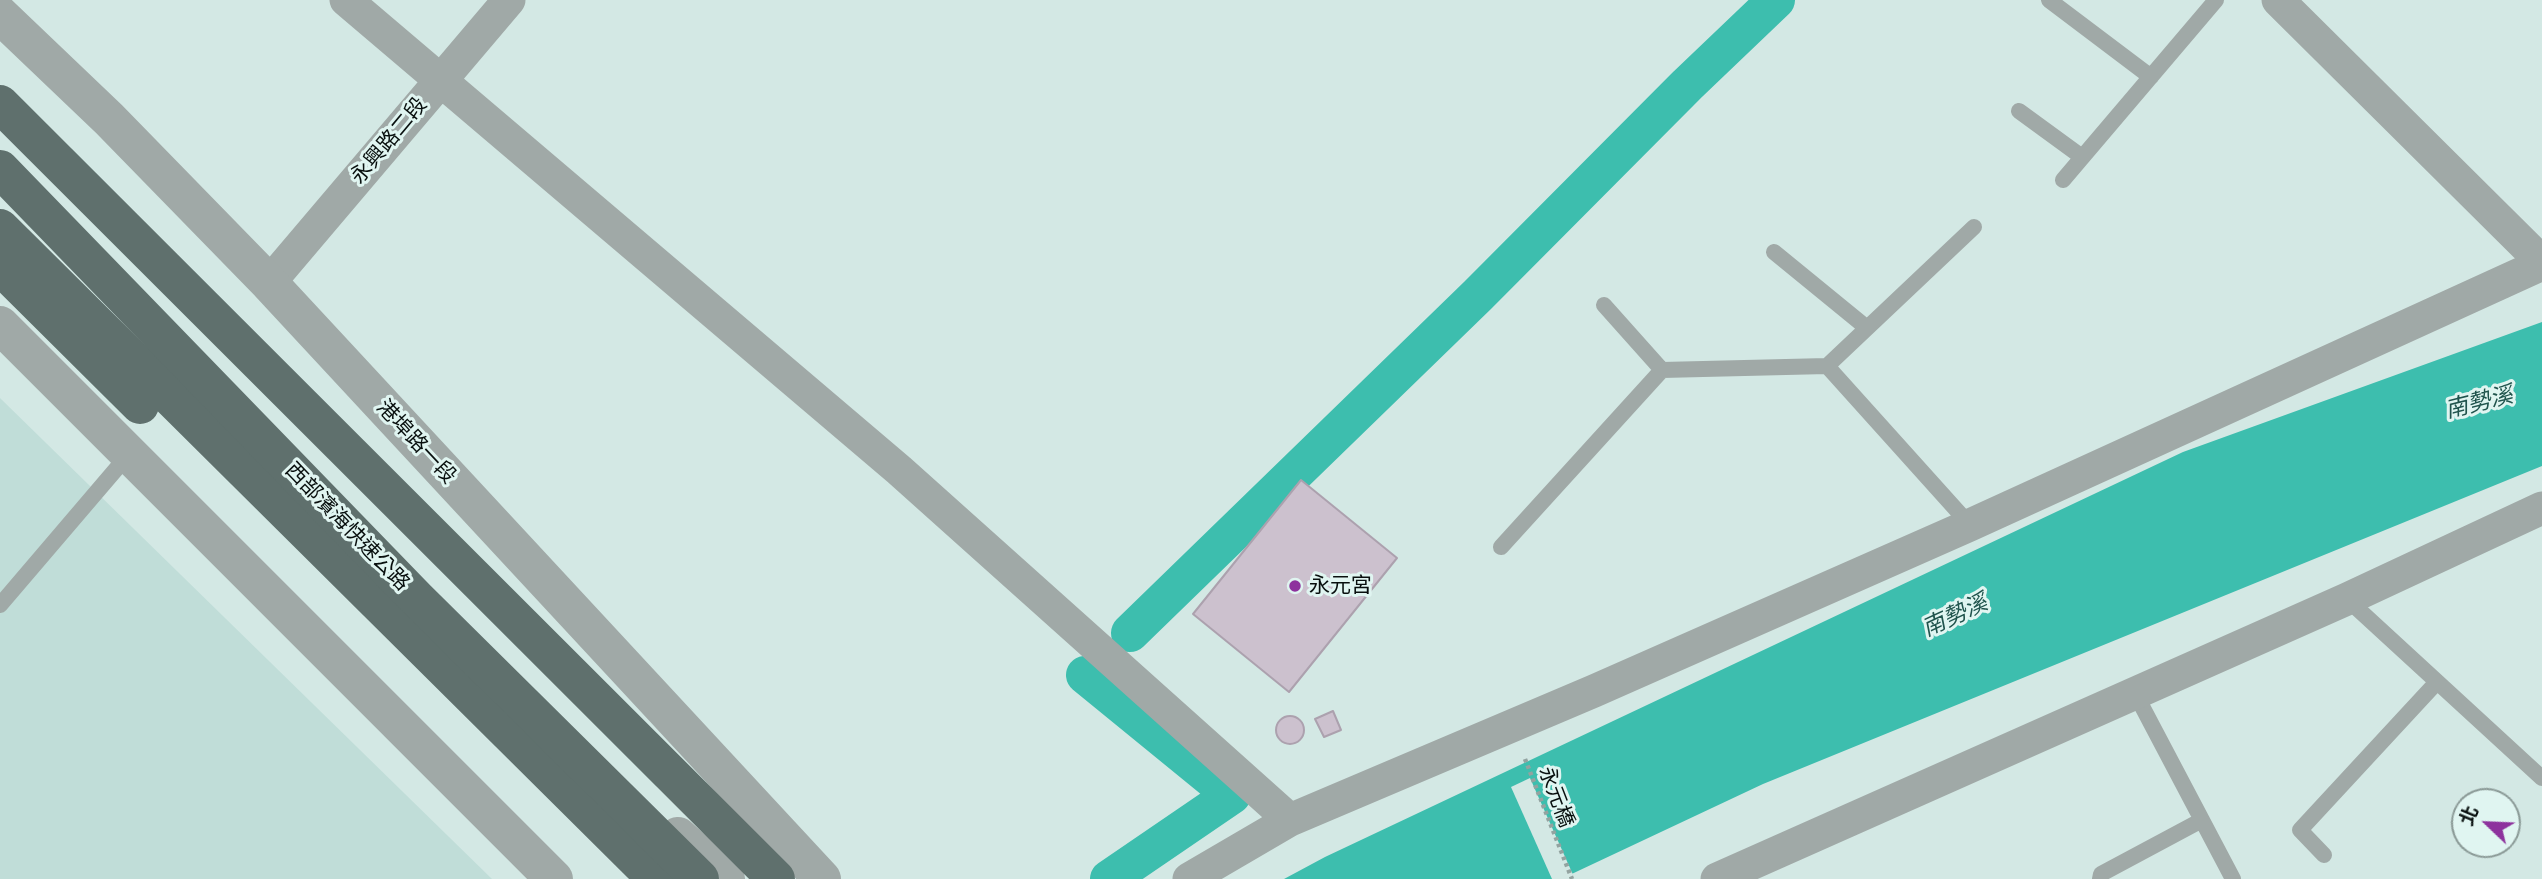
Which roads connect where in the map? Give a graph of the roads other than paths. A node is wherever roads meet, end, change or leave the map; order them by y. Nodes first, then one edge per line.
1 (346, 0) edge
2 (509, 0) edge
3 (2049, 0) edge
4 (2216, 0) edge
5 (2278, 0) edge
6 (0, 15) edge
7 (2151, 77) junction
8 (441, 79) junction
9 (0, 104) edge
10 (2019, 111) dead end
11 (2082, 157) junction
12 (0, 169) edge
13 (0, 179) edge
14 (2063, 180) dead end
15 (1974, 227) dead end
16 (0, 228) edge
17 (1774, 252) dead end
18 (2542, 263) edge
19 (0, 266) edge
20 (269, 283) junction
21 (1604, 304) dead end
22 (0, 325) edge
23 (1867, 328) junction
24 (1827, 366) junction
25 (1662, 370) junction
26 (129, 454) junction
27 (2542, 508) edge
28 (1970, 525) junction
29 (1501, 547) dead end
30 (2347, 599) junction
31 (0, 605) edge
32 (2437, 682) junction
33 (2135, 694) junction
34 (2542, 778) edge
35 (1290, 820) junction
36 (2202, 820) junction
37 (661, 822) junction
38 (2324, 855) dead end
39 (554, 879) edge
40 (620, 879) edge
41 (656, 879) edge
42 (699, 879) edge
43 (719, 879) edge
44 (726, 879) edge
45 (776, 879) edge
46 (822, 879) edge
47 (1189, 879) edge
48 (1717, 879) edge
49 (2100, 879) edge
50 (2234, 879) edge

1 - 8 street
2 - 8 street, 永興路二段
3 - 7 lane
4 - 7 lane
5 - 18 street
6 - 20 street, 港埠路一段
7 - 11 lane
8 - 20 street, 永興路二段
8 - 35 street
9 - 45 highway
10 - 11 lane
11 - 14 lane
12 - 42 highway, 西部濱海快速公路, bridge
13 - 37 street
15 - 23 lane
16 - 41 highway, 西部濱海快速公路
17 - 23 lane
18 - 28 street
19 - 40 highway
20 - 46 street, 港埠路一段
21 - 25 lane
22 - 26 street
23 - 24 lane
24 - 25 lane
24 - 28 lane
25 - 29 lane
26 - 31 lane
26 - 39 street
27 - 30 street
28 - 35 street
30 - 32 lane
30 - 33 street
32 - 34 lane
32 - 38 lane
33 - 36 lane
33 - 48 street
35 - 47 street
36 - 49 lane
36 - 50 lane
37 - 43 street
37 - 44 street

